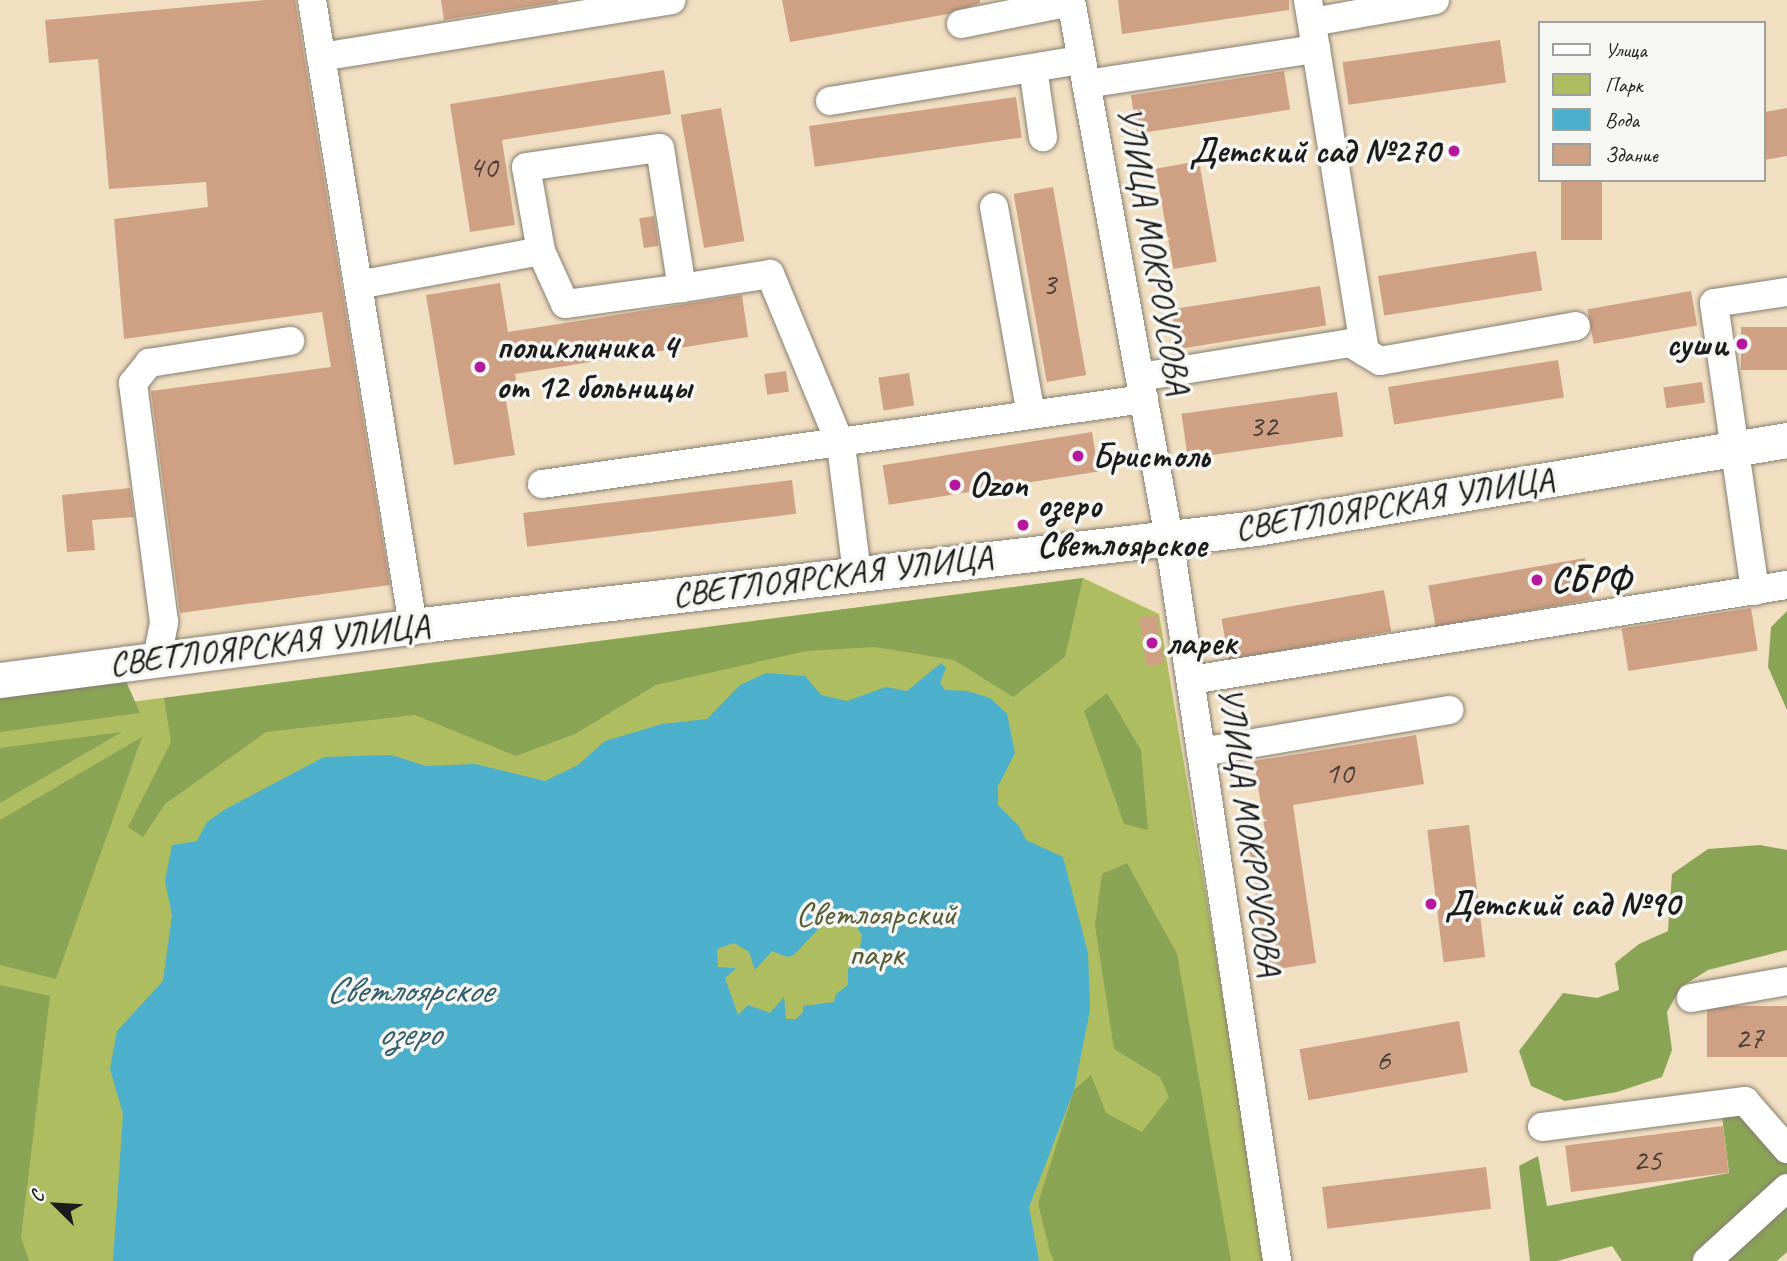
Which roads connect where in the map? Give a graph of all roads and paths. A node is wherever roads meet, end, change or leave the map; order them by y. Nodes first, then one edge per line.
1 (312, 0) edge
2 (671, 0) edge
3 (1435, 0) edge
4 (1071, 1) edge
5 (1014, 6) edge
6 (961, 24) dead end
7 (1312, 24) edge
8 (321, 57) junction
9 (1033, 68) junction
10 (1083, 72) junction
11 (830, 101) dead end
12 (1043, 137) dead end
13 (993, 207) dead end
14 (541, 251) junction
15 (358, 285) junction
16 (682, 288) junction
17 (1787, 292) edge
18 (1576, 326) dead end
19 (290, 341) dead end
20 (1365, 352) junction
21 (1142, 388) junction
22 (1031, 415) junction
23 (1787, 440) edge
24 (841, 445) junction
25 (1734, 449) junction
26 (542, 484) dead end
27 (1169, 538) junction
28 (857, 573) junction
29 (1787, 585) edge
30 (1755, 590) junction
31 (413, 626) junction
32 (157, 659) junction
33 (0, 680) edge
34 (1191, 680) junction
35 (1449, 710) dead end
36 (1201, 752) junction
37 (1787, 981) edge
38 (1691, 998) dead end
39 (1542, 1127) dead end
40 (1787, 1149) edge
41 (1787, 1188) edge
42 (1277, 1261) edge
43 (1707, 1261) edge

1 - 8 street
2 - 8 street
3 - 7 street
4 - 5 street
4 - 10 street, УЛИЦА МОКРОУСОВА
5 - 6 street
7 - 10 street
7 - 20 street
8 - 15 street
9 - 10 street
9 - 11 street
9 - 12 street
10 - 21 street, УЛИЦА МОКРОУСОВА
13 - 22 street
14 - 15 street
14 - 16 street
14 - 16 street
15 - 31 street
16 - 24 street
17 - 25 street
18 - 20 street
19 - 32 street
20 - 21 street
21 - 22 street
21 - 27 street, УЛИЦА МОКРОУСОВА
22 - 24 street
23 - 25 main road, СВЕТЛОЯРСКАЯ УЛИЦА
24 - 26 street
24 - 28 street
25 - 27 main road, СВЕТЛОЯРСКАЯ УЛИЦА
25 - 30 street
27 - 28 main road, СВЕТЛОЯРСКАЯ УЛИЦА
27 - 34 street, УЛИЦА МОКРОУСОВА
28 - 31 main road, СВЕТЛОЯРСКАЯ УЛИЦА
29 - 30 street
30 - 34 street
31 - 32 main road, СВЕТЛОЯРСКАЯ УЛИЦА
32 - 33 main road, СВЕТЛОЯРСКАЯ УЛИЦА
34 - 36 street, УЛИЦА МОКРОУСОВА
35 - 36 street
36 - 42 street, УЛИЦА МОКРОУСОВА
37 - 38 street
39 - 40 street
41 - 43 street

